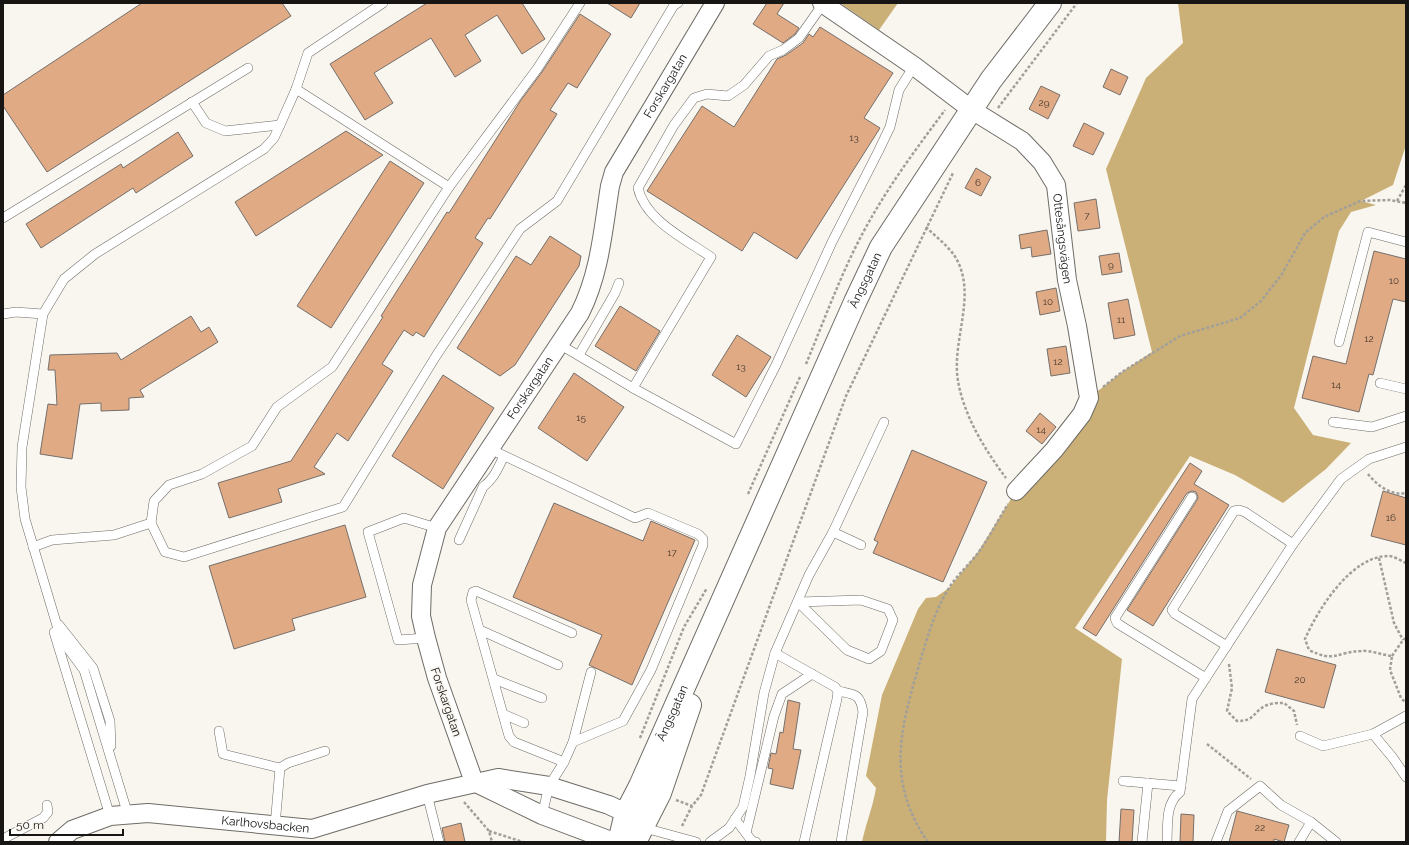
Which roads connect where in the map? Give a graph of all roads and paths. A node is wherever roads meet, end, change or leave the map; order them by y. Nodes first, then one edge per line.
1 (383, 3) edge
2 (580, 3) edge
3 (678, 3) edge
4 (715, 3) edge
5 (823, 3) edge
6 (1050, 3) edge
7 (1077, 3) edge
8 (914, 66) junction
9 (248, 68) dead end
10 (296, 90) junction
11 (1009, 93) dead end
12 (192, 102) junction
13 (972, 110) junction
14 (280, 125) junction
15 (955, 170) dead end
16 (1406, 185) edge
17 (449, 187) junction
18 (1397, 201) junction
19 (1406, 203) edge
20 (3, 218) edge
21 (926, 227) junction
22 (1406, 242) edge
23 (619, 283) dead end
24 (3, 314) edge
25 (43, 314) junction
26 (1339, 342) dead end
27 (560, 344) junction
28 (578, 355) junction
29 (1380, 383) dead end
30 (633, 388) junction
31 (1406, 389) edge
32 (1089, 398) junction
33 (1406, 416) edge
34 (884, 422) dead end
35 (1333, 422) dead end
36 (1406, 447) edge
37 (497, 452) junction
38 (1360, 465) junction
39 (1016, 491) junction
40 (1406, 492) edge
41 (1192, 497) dead end
42 (151, 523) junction
43 (437, 528) junction
44 (832, 532) junction
45 (459, 540) dead end
46 (1293, 544) junction
47 (861, 545) dead end
48 (33, 547) junction
49 (1379, 558) junction
50 (1406, 563) edge
51 (798, 602) junction
52 (56, 621) junction
53 (480, 630) junction
54 (572, 633) dead end
55 (426, 638) junction
56 (1404, 639) edge
57 (1227, 646) junction
58 (776, 653) junction
59 (1392, 656) junction
60 (558, 665) dead end
61 (591, 672) dead end
62 (812, 674) junction
63 (1206, 678) junction
64 (494, 679) junction
65 (838, 691) junction
66 (542, 698) dead end
67 (1406, 703) edge
68 (503, 714) junction
69 (1406, 716) edge
70 (524, 723) dead end
71 (219, 731) dead end
72 (1373, 734) junction
73 (1300, 736) joint
74 (573, 742) junction
75 (1207, 744) dead end
76 (325, 751) dead end
77 (564, 762) junction
78 (280, 768) junction
79 (1406, 777) edge
80 (1123, 781) dead end
81 (474, 782) junction
82 (1148, 783) junction
83 (549, 786) junction
84 (1181, 786) junction
85 (1260, 786) junction
86 (452, 788) junction
87 (427, 794) junction
88 (47, 805) dead end
89 (128, 815) junction
90 (542, 815) junction
91 (110, 816) junction
92 (735, 819) junction
93 (1311, 822) junction
94 (634, 828) edge
95 (489, 831) junction
96 (282, 832) edge
97 (746, 833) junction
98 (676, 838) junction
99 (3, 839) edge
100 (58, 842) edge
101 (439, 842) edge
102 (492, 842) edge
103 (523, 842) edge
104 (614, 842) edge
105 (619, 842) edge
106 (696, 842) edge
107 (710, 842) edge
108 (756, 842) edge
109 (804, 842) edge
110 (841, 842) edge
111 (928, 842) edge
112 (1142, 842) edge
113 (1167, 842) edge
114 (1216, 842) edge
115 (1299, 842) edge
116 (1336, 842) edge

1 - 10 lane
2 - 17 lane
3 - 42 lane
4 - 27 street, Forskargatan
5 - 8 street, Ottesångsvägen
5 - 30 lane
6 - 13 main road, Ängsgatan
7 - 11 path
8 - 13 street, Ottesångsvägen
8 - 30 lane
9 - 12 lane
10 - 14 lane
10 - 17 lane
12 - 14 lane
12 - 20 lane
13 - 32 street, Ottesångsvägen
13 - 94 main road, Ängsgatan
14 - 25 lane
15 - 21 path
16 - 18 path
17 - 42 lane
18 - 19 path
18 - 32 path
21 - 39 path
21 - 98 path
22 - 26 lane
23 - 28 lane
24 - 25 lane
25 - 48 lane
27 - 28 lane
27 - 37 street, Forskargatan
28 - 30 lane
29 - 31 lane
32 - 39 street
33 - 35 lane
34 - 44 lane
36 - 38 lane
37 - 43 street, Forskargatan
37 - 45 lane
37 - 74 lane
38 - 40 path
38 - 46 lane
39 - 111 path
41 - 63 lane
42 - 48 lane
43 - 55 street, Forskargatan
43 - 55 lane
44 - 47 lane
44 - 51 lane
46 - 57 lane
46 - 57 lane
48 - 52 lane
49 - 50 path
49 - 56 path
49 - 59 path
51 - 51 lane
51 - 58 lane
52 - 89 lane
52 - 91 lane
53 - 54 lane
53 - 60 lane
53 - 64 lane
55 - 81 street, Forskargatan
56 - 59 path
57 - 63 lane
57 - 73 path
58 - 62 lane
58 - 92 lane
59 - 67 path
61 - 74 lane
62 - 65 lane
62 - 97 lane
63 - 84 lane
64 - 66 lane
64 - 68 lane
65 - 109 lane
65 - 110 lane
68 - 70 lane
68 - 77 lane
69 - 72 lane
71 - 78 lane
72 - 73 lane
72 - 79 lane
74 - 77 lane
75 - 85 path
76 - 78 lane
77 - 83 lane
78 - 96 lane
80 - 82 lane
81 - 83 street
81 - 86 street, Karlhovsbacken
81 - 90 street
82 - 84 lane
82 - 112 lane
83 - 90 lane
83 - 94 street
84 - 113 lane
85 - 93 lane
85 - 114 lane
86 - 87 street, Karlhovsbacken
86 - 95 path
87 - 96 street, Karlhovsbacken
87 - 101 lane
88 - 99 lane
89 - 91 street, Karlhovsbacken
89 - 96 street, Karlhovsbacken
90 - 104 street
91 - 100 street, Karlhovsbacken
92 - 97 lane
92 - 107 lane
93 - 115 lane
93 - 116 lane
94 - 98 lane
94 - 105 main road, Ängsgatan
95 - 102 path
95 - 103 path
97 - 108 lane
98 - 106 lane

